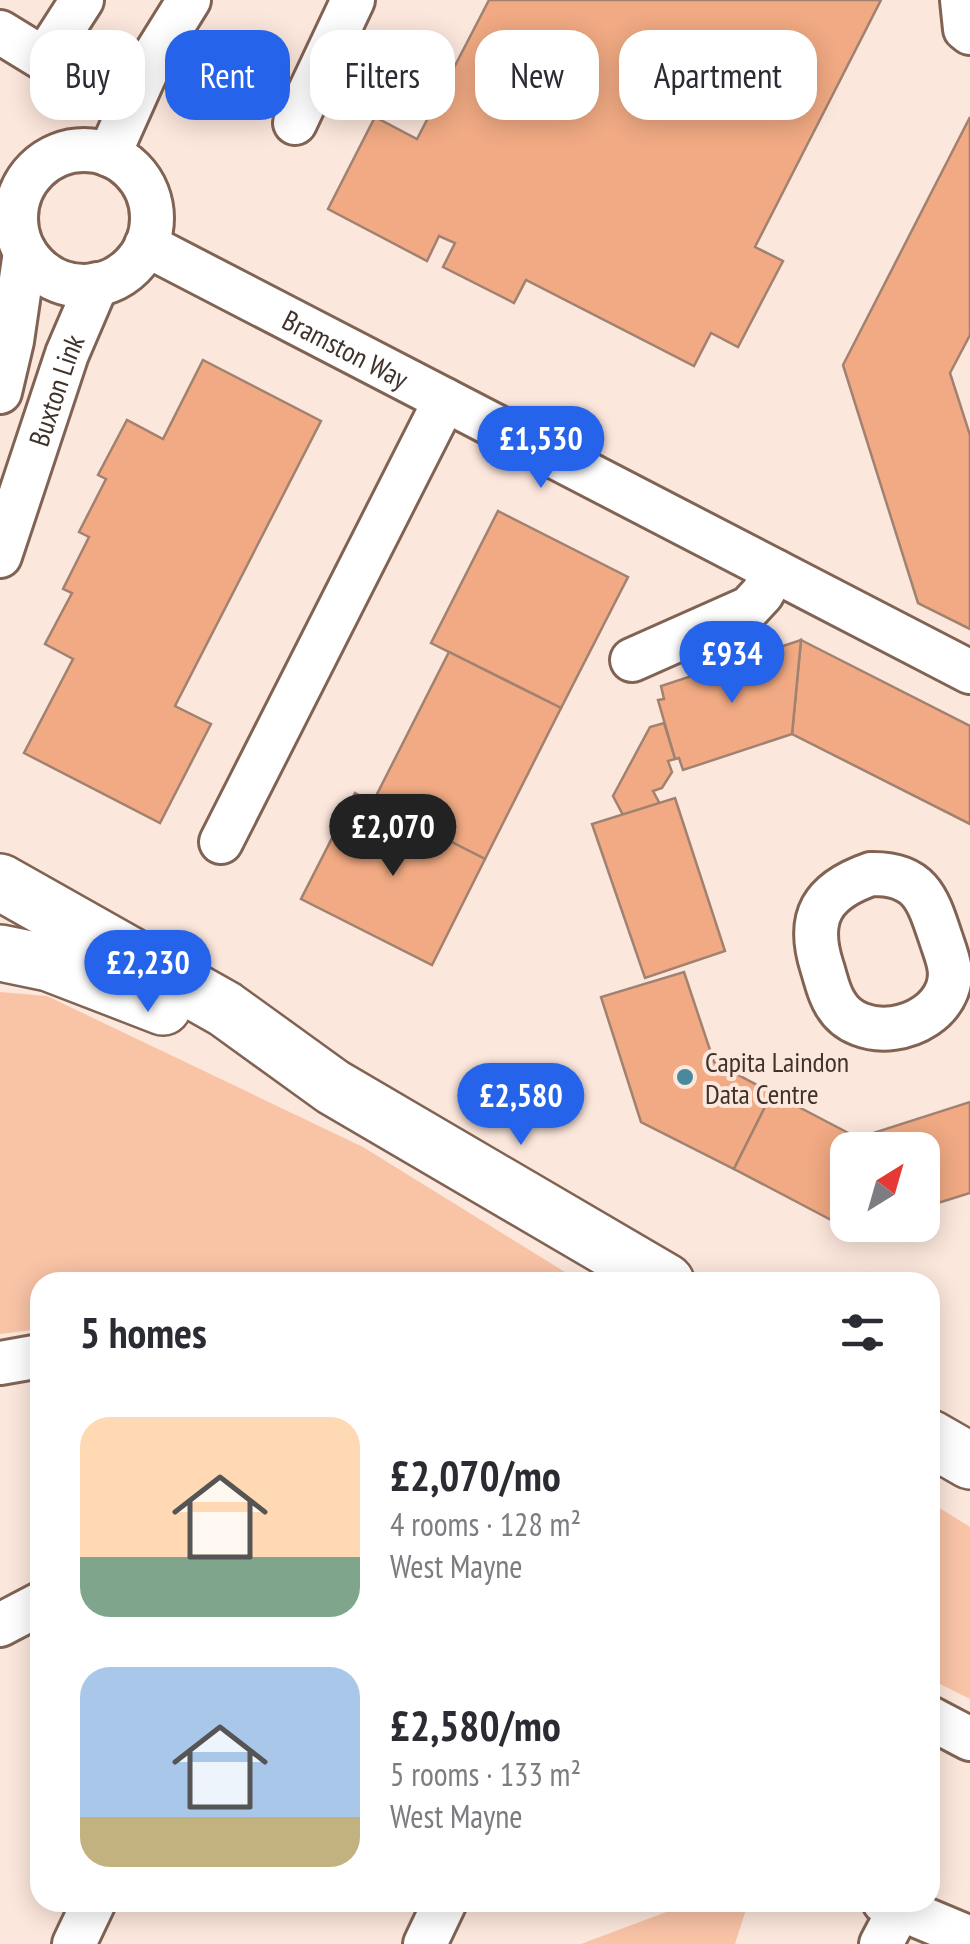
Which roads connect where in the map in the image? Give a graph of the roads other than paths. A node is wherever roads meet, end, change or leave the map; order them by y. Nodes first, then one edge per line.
1 (82, 0) edge
2 (189, 0) edge
3 (353, 0) edge
4 (962, 0) edge
5 (0, 32) edge
6 (970, 32) edge
7 (295, 123) dead end
8 (109, 155) junction
9 (12, 175) edge
10 (146, 245) junction
11 (24, 252) junction
12 (97, 284) junction
13 (0, 392) edge
14 (445, 400) junction
15 (0, 556) edge
16 (775, 571) junction
17 (632, 660) dead end
18 (970, 672) edge
19 (221, 842) dead end
20 (0, 882) edge
21 (0, 953) edge
22 (334, 1087) junction
23 (649, 1272) edge
24 (30, 1358) edge
25 (0, 1362) edge
26 (940, 1444) edge
27 (970, 1461) edge
28 (30, 1609) edge
29 (0, 1624) edge
30 (940, 1723) edge
31 (970, 1739) edge
32 (89, 1912) edge
33 (440, 1912) edge
34 (888, 1919) edge
35 (970, 1938) edge
36 (74, 1944) edge
37 (425, 1944) edge

1 - 5 street
2 - 8 street
3 - 7 street
4 - 6 street
8 - 9 street
8 - 10 street
9 - 11 street
10 - 12 street
10 - 14 street, Bramston Way
11 - 12 street
11 - 13 street, Buxton Link
12 - 15 street, Buxton Link
14 - 16 street, Bramston Way
14 - 19 street
16 - 17 street
16 - 18 street, Bramston Way
20 - 22 main road
21 - 22 main road
22 - 23 main road
24 - 25 street
26 - 27 main road
28 - 29 street
30 - 31 street
32 - 36 street
33 - 37 street
34 - 35 street

